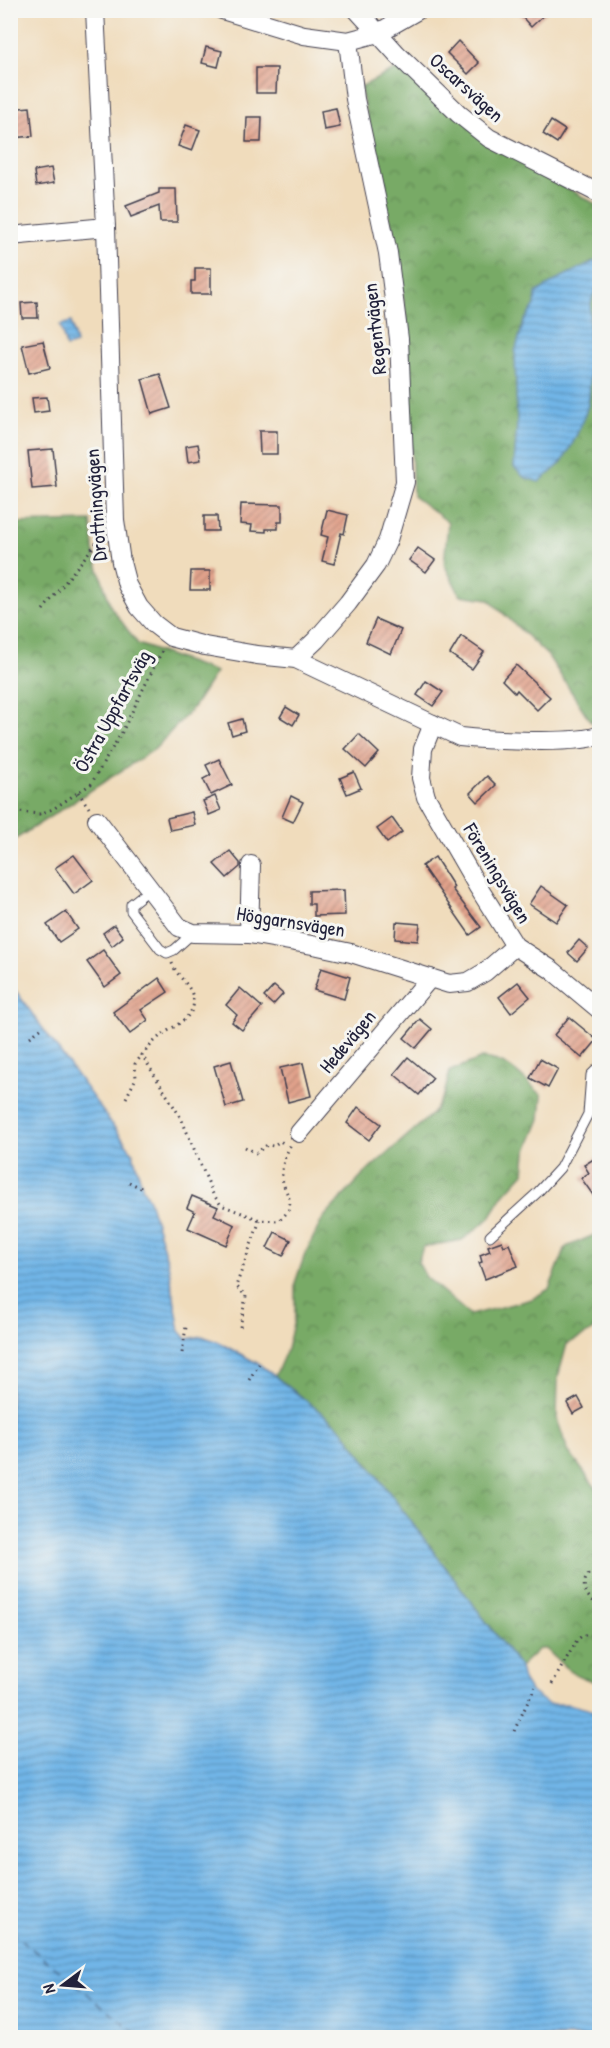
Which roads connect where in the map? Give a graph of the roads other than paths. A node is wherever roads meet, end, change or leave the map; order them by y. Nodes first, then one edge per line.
1 (95, 10) edge
2 (222, 10) edge
3 (357, 10) edge
4 (418, 10) edge
5 (378, 33) junction
6 (348, 41) junction
7 (600, 194) edge
8 (106, 227) junction
9 (10, 236) edge
10 (296, 659) junction
11 (433, 724) junction
12 (600, 735) edge
13 (97, 820) dead end
14 (251, 865) dead end
15 (150, 889) junction
16 (193, 933) junction
17 (249, 934) junction
18 (516, 946) junction
19 (430, 978) junction
20 (600, 1010) edge
21 (600, 1066) edge
22 (294, 1140) road end
23 (490, 1236) dead end

1 - 8 street, Drottningvägen
2 - 6 street
3 - 5 street, Oscarsvägen
4 - 5 street
5 - 6 street
5 - 7 street, Oscarsvägen
6 - 10 street, Regentvägen
8 - 9 street
8 - 10 street, Drottningvägen
10 - 11 street, Drottningvägen
11 - 12 street, Drottningvägen
11 - 18 street, Föreningsvägen
13 - 15 street
14 - 17 street
15 - 16 street
15 - 16 lane
16 - 17 street, Höggarnsvägen
17 - 19 street, Höggarnsvägen
18 - 19 street, Höggarnsvägen
18 - 20 street, Föreningsvägen
19 - 22 street, Hedevägen
21 - 23 lane

